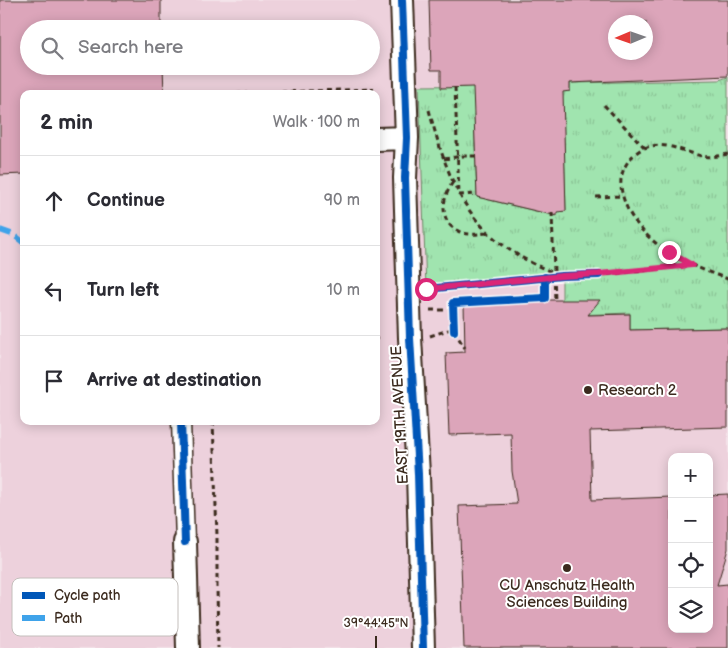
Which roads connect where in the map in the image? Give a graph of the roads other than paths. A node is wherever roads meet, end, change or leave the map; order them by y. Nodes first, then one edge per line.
1 (402, 0) edge
2 (407, 138) junction
3 (380, 139) edge
4 (182, 425) edge
5 (185, 542) joint
6 (188, 648) edge
7 (423, 648) edge

1 - 2 street, EAST 19TH AVENUE
2 - 3 street
2 - 7 street, EAST 19TH AVENUE
4 - 5 street
5 - 6 street

